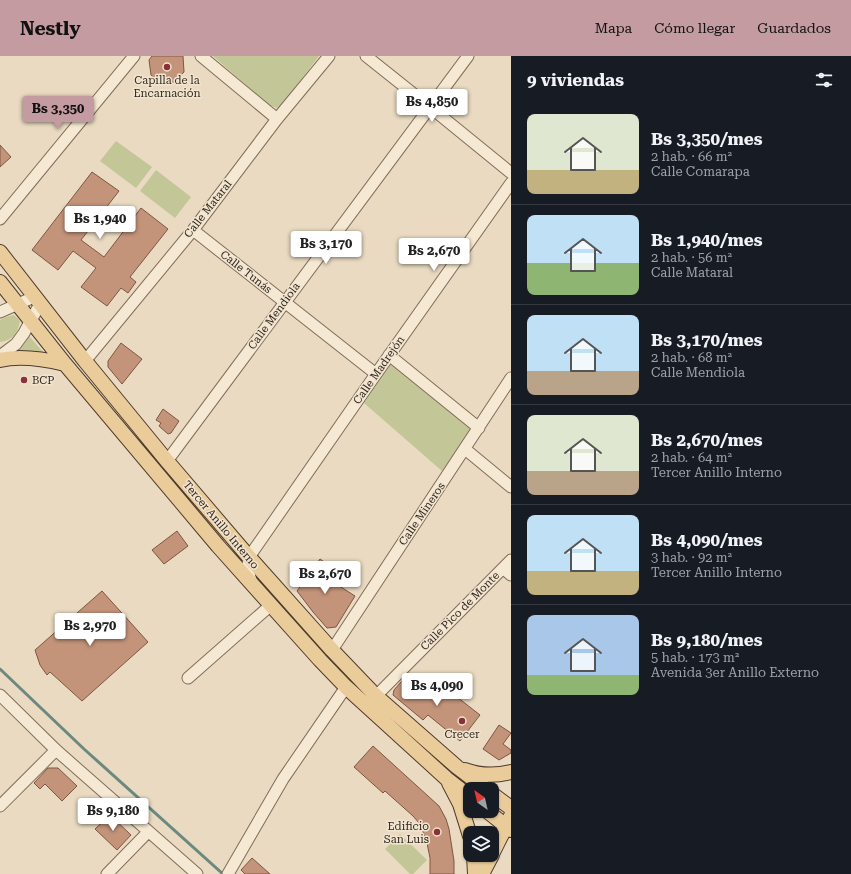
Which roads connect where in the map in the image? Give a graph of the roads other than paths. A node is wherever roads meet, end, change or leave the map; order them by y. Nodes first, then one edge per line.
1 (134, 56) edge
2 (201, 56) edge
3 (329, 56) edge
4 (366, 56) edge
5 (468, 56) edge
6 (430, 107) junction
7 (277, 119) junction
8 (511, 174) edge
9 (511, 183) edge
10 (0, 218) edge
11 (192, 230) junction
12 (0, 252) edge
13 (0, 282) edge
14 (37, 301) junction
15 (284, 302) junction
16 (17, 304) junction
17 (0, 312) edge
18 (31, 322) junction
19 (5, 349) edge
20 (389, 355) junction
21 (0, 356) edge
22 (0, 360) edge
23 (84, 361) junction
24 (65, 364) junction
25 (376, 374) junction
26 (511, 378) edge
27 (478, 428) junction
28 (465, 450) junction
29 (167, 461) junction
30 (511, 487) edge
31 (218, 546) junction
32 (249, 557) junction
33 (508, 568) edge
34 (254, 587) junction
35 (271, 605) junction
36 (332, 650) junction
37 (320, 660) junction
38 (355, 675) junction
39 (188, 678) dead end
40 (346, 687) junction
41 (0, 695) edge
42 (376, 696) junction
43 (56, 750) junction
44 (458, 767) junction
45 (511, 772) edge
46 (447, 779) junction
47 (477, 782) edge
48 (463, 792) edge
49 (499, 799) edge
50 (0, 806) edge
51 (511, 808) edge
52 (499, 818) edge
53 (509, 824) edge
54 (467, 826) edge
55 (148, 832) junction
56 (499, 842) edge
57 (474, 862) edge
58 (488, 862) edge
59 (107, 874) edge
60 (197, 874) edge
61 (228, 874) edge
62 (475, 874) edge
63 (482, 874) edge

1 - 10 street
2 - 7 street
3 - 7 street, Calle Mataral
4 - 6 street
5 - 6 street, Calle Mendiola
6 - 8 street
6 - 15 street, Calle Mendiola
7 - 11 street, Calle Mataral
9 - 20 street, Calle Madrejón
11 - 15 street, Calle Tunás
11 - 23 street, Calle Mataral
12 - 14 main road, Tercer Anillo Interno
13 - 16 main road, Tercer Anillo Interno
14 - 16 street
14 - 18 street
14 - 23 main road, Tercer Anillo Interno
15 - 25 street, Calle Tunás
15 - 29 street, Calle Mendiola
16 - 17 street
16 - 18 main road, Tercer Anillo Interno
18 - 19 street
18 - 24 main road, Tercer Anillo Interno
19 - 21 street
20 - 25 street, Calle Madrejón
20 - 27 street
22 - 24 main road
23 - 29 main road, Tercer Anillo Interno
24 - 31 main road, Tercer Anillo Interno
25 - 32 street, Calle Madrejón
26 - 27 street, Calle Mineros
27 - 28 street, Calle Mineros
28 - 30 street
28 - 36 street, Calle Mineros
29 - 32 main road, Tercer Anillo Interno
31 - 32 street
31 - 34 main road, Tercer Anillo Interno
32 - 34 street
32 - 36 main road, Tercer Anillo Interno
33 - 42 street, Calle Pico de Monte
34 - 35 main road, Tercer Anillo Interno
35 - 37 main road, Tercer Anillo Interno
35 - 39 street
36 - 38 main road, Tercer Anillo Interno
37 - 38 main road
37 - 40 main road, Tercer Anillo Interno
38 - 42 main road, Tercer Anillo Interno
40 - 46 main road, Tercer Anillo Interno
40 - 61 street
41 - 43 street
42 - 44 main road, Tercer Anillo Interno
43 - 50 street
43 - 55 street
44 - 45 main road
44 - 47 main road, Tercer Anillo Interno
46 - 48 main road, Tercer Anillo Interno
46 - 54 main road
49 - 51 main road
52 - 53 main road
53 - 56 main road
55 - 59 street
55 - 60 street
57 - 62 main road
58 - 63 main road

